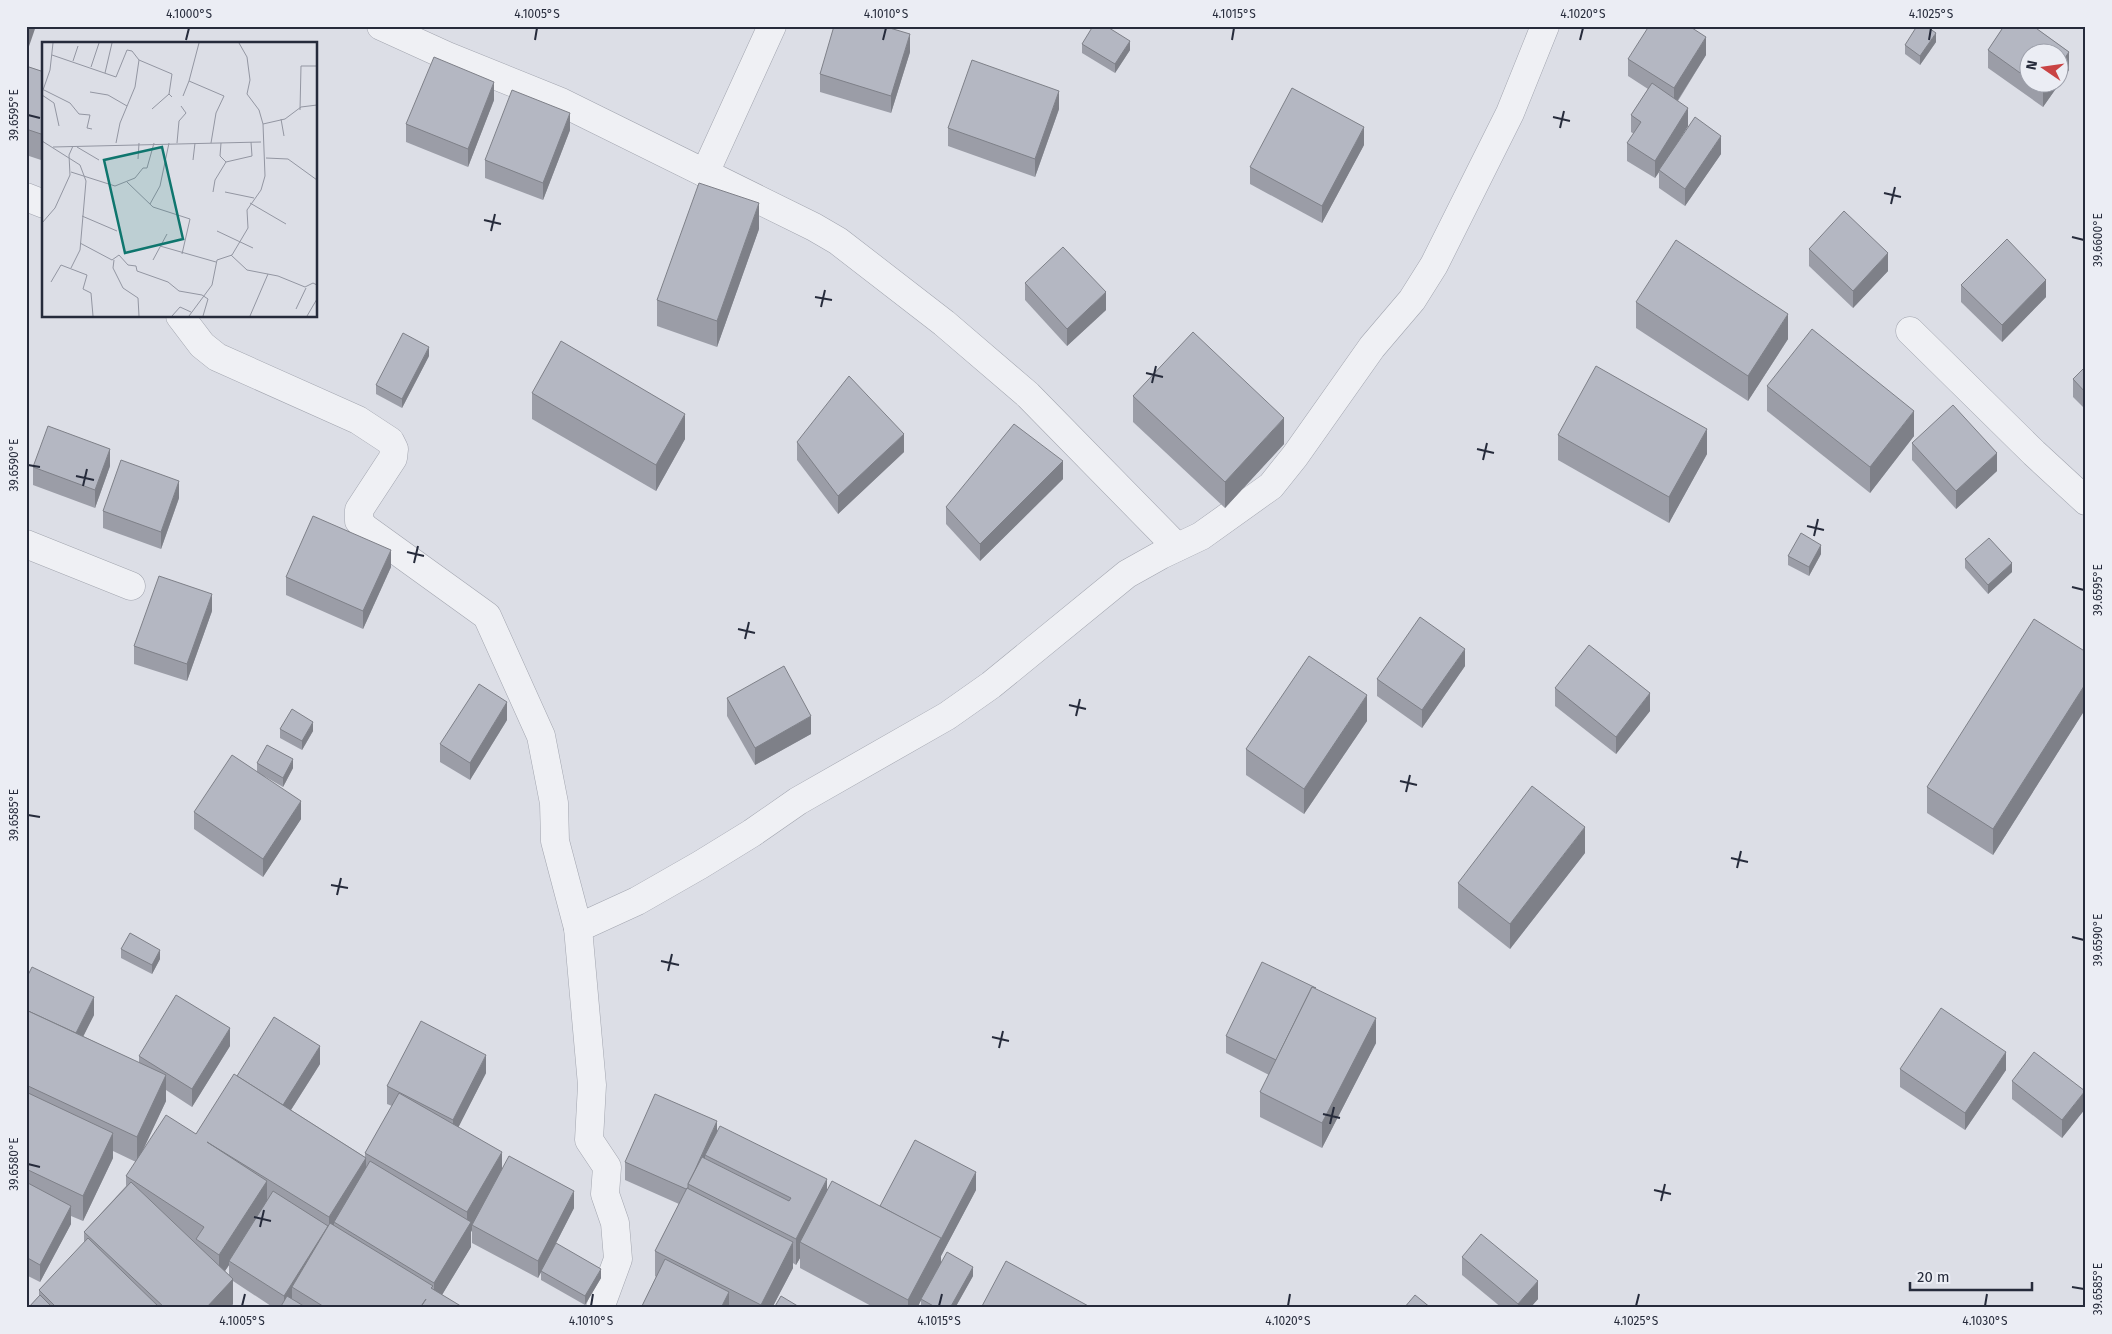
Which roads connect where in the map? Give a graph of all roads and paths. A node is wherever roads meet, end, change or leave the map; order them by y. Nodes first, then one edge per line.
1 (381, 26) edge
2 (772, 26) edge
3 (1545, 26) edge
4 (705, 173) junction
5 (26, 197) edge
6 (42, 203) edge
7 (182, 318) edge
8 (1910, 331) dead end
9 (2086, 501) edge
10 (26, 544) edge
11 (1177, 547) junction
12 (131, 586) dead end
13 (578, 928) junction
14 (600, 1308) edge

1 - 4 street
2 - 4 street
3 - 11 street
4 - 11 street
5 - 6 street
7 - 13 street
8 - 9 street
10 - 12 street
11 - 13 street
13 - 14 street

